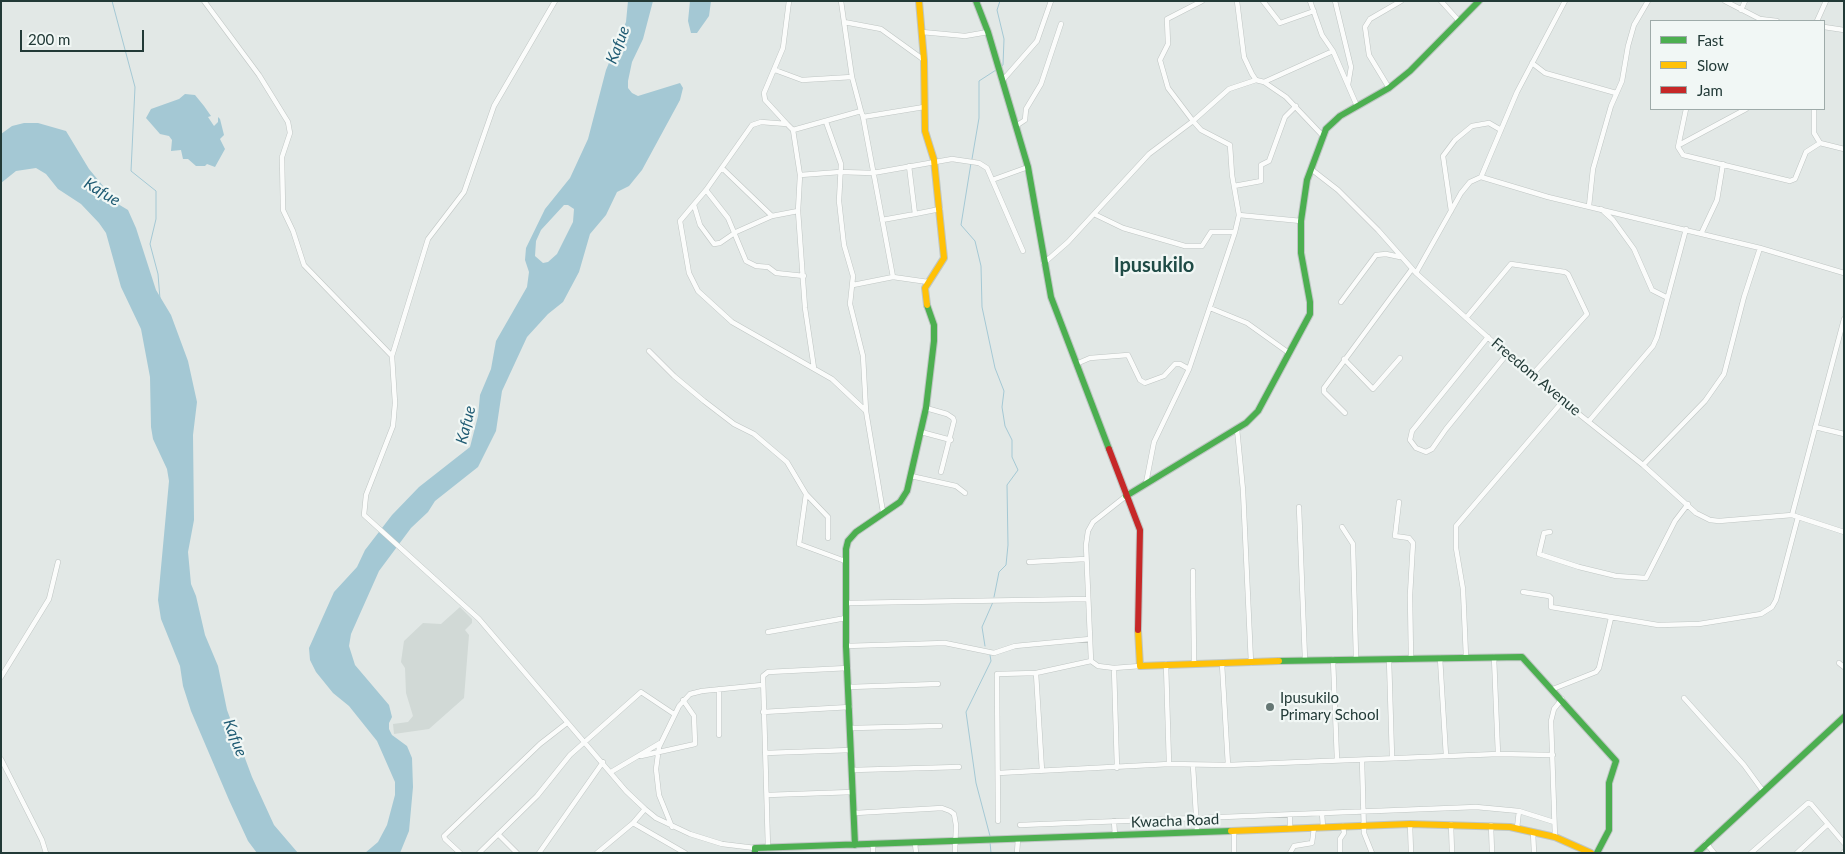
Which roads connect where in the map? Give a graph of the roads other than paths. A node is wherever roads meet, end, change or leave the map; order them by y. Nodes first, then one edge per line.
1 (204, 1) edge
2 (556, 1) edge
3 (789, 1) edge
4 (841, 1) edge
5 (919, 1) edge
6 (976, 1) edge
7 (1051, 1) edge
8 (1202, 1) edge
9 (1237, 1) edge
10 (1263, 1) edge
11 (1310, 1) edge
12 (1335, 1) edge
13 (1401, 1) edge
14 (1441, 1) edge
15 (1478, 1) edge
16 (1565, 1) edge
17 (1648, 1) edge
18 (1725, 1) edge
19 (1745, 1) edge
20 (1826, 1) edge
21 (1741, 10) junction
22 (1314, 11) junction
23 (1760, 20) edge
24 (1817, 20) edge
25 (1459, 21) junction
26 (844, 22) junction
27 (1061, 24) dead end
28 (1825, 27) edge
29 (1844, 30) edge
30 (922, 32) junction
31 (988, 32) junction
32 (1333, 51) junction
33 (924, 60) junction
34 (1532, 63) junction
35 (775, 70) junction
36 (852, 77) junction
37 (1256, 80) junction
38 (1002, 81) junction
39 (1264, 82) junction
40 (1348, 85) junction
41 (1389, 88) junction
42 (1616, 94) junction
43 (1296, 106) junction
44 (1357, 106) junction
45 (924, 107) junction
46 (861, 110) junction
47 (1686, 110) edge
48 (1744, 110) edge
49 (1814, 110) edge
50 (863, 117) junction
51 (826, 122) junction
52 (1193, 122) junction
53 (787, 124) junction
54 (1016, 126) junction
55 (793, 130) junction
56 (1501, 130) junction
57 (1323, 136) junction
58 (1820, 143) junction
59 (1679, 145) junction
60 (1844, 149) edge
61 (934, 160) junction
62 (1723, 164) junction
63 (909, 166) junction
64 (1028, 167) junction
65 (722, 168) junction
66 (1311, 169) junction
67 (840, 172) junction
68 (873, 174) junction
69 (800, 175) junction
70 (1481, 178) junction
71 (992, 180) junction
72 (1234, 186) junction
73 (706, 190) junction
74 (694, 205) junction
75 (1589, 206) junction
76 (940, 209) junction
77 (1600, 209) junction
78 (798, 211) junction
79 (1451, 211) junction
80 (915, 214) junction
81 (1094, 214) junction
82 (1239, 215) junction
83 (772, 216) junction
84 (882, 220) junction
85 (1301, 221) junction
86 (1686, 229) junction
87 (736, 232) junction
88 (1235, 232) junction
89 (1701, 234) junction
90 (1760, 248) junction
91 (1023, 251) dead end
92 (1402, 258) junction
93 (1044, 263) junction
94 (1412, 269) junction
95 (1844, 273) edge
96 (1416, 274) junction
97 (804, 276) junction
98 (893, 277) junction
99 (928, 282) junction
100 (854, 285) junction
101 (1666, 297) junction
102 (1341, 302) dead end
103 (1210, 308) junction
104 (1466, 318) junction
105 (1844, 319) edge
106 (1488, 337) junction
107 (1841, 337) edge
108 (649, 351) dead end
109 (1289, 352) junction
110 (1507, 354) junction
111 (392, 356) junction
112 (1400, 358) dead end
113 (1344, 359) junction
114 (1076, 364) junction
115 (814, 368) junction
116 (1189, 369) junction
117 (1530, 376) junction
118 (1563, 401) junction
119 (926, 408) junction
120 (866, 411) junction
121 (1345, 413) dead end
122 (1589, 421) junction
123 (1815, 427) junction
124 (1237, 429) junction
125 (921, 432) junction
126 (1844, 434) edge
127 (951, 440) junction
128 (1643, 465) junction
129 (942, 472) dead end
130 (911, 476) junction
131 (1146, 482) junction
132 (965, 493) dead end
133 (806, 494) junction
134 (1126, 496) junction
135 (1399, 502) dead end
136 (1688, 504) junction
137 (1299, 506) dead end
138 (883, 512) junction
139 (1792, 515) junction
140 (1798, 517) junction
141 (1342, 528) dead end
142 (1550, 532) dead end
143 (1844, 532) edge
144 (828, 538) dead end
145 (1085, 559) junction
146 (845, 561) junction
147 (58, 562) dead end
148 (1029, 562) dead end
149 (1193, 571) dead end
150 (1523, 592) dead end
151 (1088, 599) junction
152 (847, 604) junction
153 (846, 618) junction
154 (1611, 618) junction
155 (768, 632) dead end
156 (1090, 639) junction
157 (846, 646) junction
158 (1466, 657) junction
159 (1494, 657) junction
160 (1356, 658) junction
161 (1440, 658) junction
162 (1333, 659) junction
163 (1389, 659) junction
164 (1411, 659) junction
165 (1305, 660) junction
166 (1092, 661) junction
167 (1250, 663) junction
168 (1839, 663) dead end
169 (1166, 664) junction
170 (1194, 664) junction
171 (1222, 664) junction
172 (1140, 666) junction
173 (1844, 667) edge
174 (848, 668) junction
175 (1114, 668) junction
176 (1036, 673) junction
177 (1, 677) edge
178 (938, 684) dead end
179 (762, 685) junction
180 (849, 688) junction
181 (719, 689) junction
182 (1553, 689) junction
183 (1684, 698) dead end
184 (1562, 699) junction
185 (683, 700) junction
186 (850, 707) junction
187 (763, 712) junction
188 (674, 714) junction
189 (1844, 717) edge
190 (567, 723) junction
191 (940, 726) dead end
192 (851, 728) junction
193 (719, 735) dead end
194 (585, 742) junction
195 (661, 742) junction
196 (851, 750) junction
197 (765, 753) junction
198 (658, 754) junction
199 (1498, 754) junction
200 (1553, 755) junction
201 (641, 756) junction
202 (1446, 756) junction
203 (1392, 757) junction
204 (1, 759) edge
205 (1337, 760) junction
206 (1362, 760) junction
207 (603, 762) junction
208 (1169, 764) junction
209 (1228, 765) junction
210 (1193, 766) junction
211 (959, 767) dead end
212 (1118, 768) junction
213 (852, 770) junction
214 (1042, 771) junction
215 (612, 772) junction
216 (998, 773) junction
217 (1764, 790) junction
218 (853, 792) junction
219 (767, 795) junction
220 (645, 809) junction
221 (1519, 811) junction
222 (1364, 812) junction
223 (855, 813) junction
224 (1322, 813) junction
225 (1290, 815) junction
226 (1196, 818) junction
227 (998, 821) dead end
228 (1114, 821) junction
229 (1554, 822) junction
230 (633, 823) junction
231 (1410, 824) junction
232 (1451, 824) junction
233 (1828, 824) junction
234 (1020, 825) dead end
235 (1490, 825) junction
236 (1343, 826) junction
237 (1364, 826) junction
238 (672, 827) junction
239 (1323, 827) junction
240 (1314, 828) junction
241 (1517, 828) junction
242 (1290, 829) junction
243 (1197, 831) junction
244 (1234, 831) junction
245 (1533, 831) junction
246 (498, 834) junction
247 (1115, 836) junction
248 (1555, 838) junction
249 (1018, 839) junction
250 (954, 842) junction
251 (915, 843) junction
252 (1706, 843) junction
253 (1844, 843) edge
254 (855, 845) junction
255 (872, 845) junction
256 (768, 848) junction
257 (1576, 849) edge
258 (755, 851) edge
259 (46, 853) edge
260 (460, 853) edge
261 (479, 853) edge
262 (517, 853) edge
263 (539, 853) edge
264 (597, 853) edge
265 (685, 853) edge
266 (873, 853) edge
267 (916, 853) edge
268 (955, 853) edge
269 (1017, 853) edge
270 (1234, 853) edge
271 (1290, 853) edge
272 (1340, 853) edge
273 (1372, 853) edge
274 (1411, 853) edge
275 (1452, 853) edge
276 (1492, 853) edge
277 (1534, 853) edge
278 (1591, 853) edge
279 (1597, 853) edge
280 (1697, 853) edge
281 (1714, 853) edge
282 (1750, 853) edge
283 (1797, 853) edge

1 - 111 street
2 - 111 street
3 - 35 street
4 - 26 street
5 - 30 street
6 - 31 street
7 - 38 street
8 - 52 street
9 - 37 street
10 - 22 street
11 - 22 street
12 - 40 street
13 - 41 street
14 - 25 street
15 - 25 street
16 - 34 street
17 - 42 street
18 - 21 street
19 - 21 street
20 - 24 street
21 - 23 street
22 - 32 street
25 - 41 street
26 - 33 street
26 - 36 street
27 - 54 street
28 - 29 street
30 - 31 street
30 - 33 street
31 - 38 street
32 - 39 street
32 - 40 street
33 - 45 street
34 - 42 street
34 - 56 street
35 - 36 street
35 - 53 street
36 - 46 street
37 - 39 street
37 - 52 street
38 - 54 street
39 - 43 street
40 - 44 street
41 - 44 street
42 - 75 street
43 - 57 street
43 - 72 street
44 - 57 street
45 - 50 street
45 - 61 street
46 - 50 street
46 - 51 street
47 - 59 street
48 - 59 street
49 - 58 street
50 - 68 street
51 - 55 street
51 - 67 street
52 - 72 street
52 - 81 street
53 - 55 street
53 - 65 street
54 - 64 street
55 - 69 street
56 - 70 street
56 - 79 street
57 - 66 street
58 - 60 street
58 - 62 street
59 - 62 street
61 - 63 street
61 - 71 street
61 - 76 street
62 - 89 street
63 - 68 street
63 - 80 street
64 - 71 street
64 - 93 street
65 - 73 street
65 - 83 street
66 - 85 street
66 - 92 street, Freedom Avenue
67 - 68 street
67 - 69 street
67 - 100 street
68 - 84 street
69 - 78 street
70 - 75 street
70 - 79 street
71 - 91 street
72 - 82 street
73 - 74 street
73 - 87 street
74 - 87 street
74 - 115 street
75 - 77 street
76 - 80 street
76 - 99 street
77 - 86 street
77 - 101 street
78 - 83 street
78 - 97 street
79 - 96 street
80 - 84 street
81 - 88 street
81 - 93 street
82 - 85 street
82 - 88 street
83 - 87 street
84 - 98 street
85 - 109 street
86 - 89 street
86 - 101 street
87 - 97 street
88 - 103 street
89 - 90 street
90 - 95 street
90 - 128 street
92 - 94 street, Freedom Avenue
92 - 102 street
93 - 114 street
94 - 96 street, Freedom Avenue
94 - 113 street
96 - 104 street, Freedom Avenue
97 - 115 street
98 - 99 street
98 - 100 street
99 - 119 street
100 - 120 street
101 - 122 street
103 - 109 street
103 - 116 street
104 - 106 street, Freedom Avenue
104 - 117 street
105 - 107 street
106 - 110 street, Freedom Avenue
106 - 110 street
107 - 123 street
108 - 133 street
109 - 124 street
110 - 117 street, Freedom Avenue
111 - 190 street
112 - 113 street
113 - 121 street
114 - 116 street
114 - 134 street
115 - 120 street
116 - 131 street
117 - 118 street, Freedom Avenue
118 - 122 street, Freedom Avenue
118 - 158 street
119 - 125 street
119 - 127 street
120 - 138 street
122 - 128 street, Freedom Avenue
123 - 126 street
123 - 139 street
124 - 131 street
124 - 167 street
125 - 127 street
125 - 130 street
127 - 129 street
128 - 136 street, Freedom Avenue
130 - 132 street
130 - 138 street
131 - 134 street
133 - 144 street
133 - 146 street
134 - 145 street
134 - 172 street
135 - 164 street
136 - 139 street, Freedom Avenue
136 - 142 street
137 - 165 street
138 - 146 street
139 - 140 street, Freedom Avenue
140 - 143 street, Freedom Avenue
140 - 154 street
141 - 160 street
145 - 148 street
145 - 151 street
146 - 152 street
147 - 177 street
149 - 170 street
150 - 154 street
151 - 152 street
151 - 156 street
152 - 153 street
153 - 155 street
153 - 157 street
154 - 182 street
156 - 157 street
156 - 166 street
157 - 174 street
158 - 159 street
158 - 161 street
159 - 182 street
159 - 199 street
160 - 162 street
160 - 163 street
161 - 164 street
161 - 202 street
162 - 165 street
162 - 205 street
163 - 164 street
163 - 203 street
165 - 167 street
166 - 175 street
166 - 176 street
167 - 171 street
168 - 173 street
169 - 170 street
169 - 172 street
169 - 208 street
170 - 171 street
171 - 209 street
172 - 175 street
174 - 179 street
174 - 180 street
175 - 212 street
176 - 214 street
176 - 216 street
178 - 180 street
179 - 181 street
179 - 187 street
180 - 186 street
181 - 185 street
181 - 193 street
182 - 184 street
183 - 217 street
184 - 200 street
184 - 279 street
185 - 188 street
185 - 198 street
186 - 187 street
186 - 192 street
187 - 197 street
188 - 194 street
188 - 195 street
189 - 217 street
190 - 194 street
190 - 260 street
191 - 192 street
192 - 196 street
194 - 207 street
194 - 246 street
195 - 198 street
195 - 201 street
196 - 197 street
196 - 213 street
197 - 219 street
198 - 201 street
198 - 238 street
199 - 200 street
199 - 202 street
200 - 229 street
201 - 215 street
202 - 203 street
203 - 206 street
204 - 259 street
205 - 206 street
205 - 209 street
206 - 222 street
207 - 215 street
207 - 263 street
208 - 210 street
208 - 212 street
209 - 210 street
210 - 226 street
211 - 213 street
212 - 214 street
213 - 218 street
214 - 216 street
215 - 220 street
216 - 227 street
217 - 252 street
218 - 219 street
218 - 223 street
219 - 256 street
220 - 230 street
220 - 238 street
221 - 222 street
221 - 229 street
221 - 241 street
222 - 224 street
222 - 237 street
223 - 250 street
223 - 254 street
224 - 225 street
224 - 239 street
225 - 226 street
225 - 242 street
226 - 228 street
226 - 243 street
228 - 234 street
228 - 247 street
229 - 248 street
230 - 264 street
230 - 265 street
231 - 232 street, Kwacha Road
231 - 237 street, Kwacha Road
231 - 274 street
232 - 235 street, Kwacha Road
232 - 275 street
233 - 253 street
233 - 282 street
233 - 283 street
235 - 241 street, Kwacha Road
235 - 276 street
236 - 237 street, Kwacha Road
236 - 239 street, Kwacha Road
236 - 272 street
237 - 273 street
238 - 258 street
239 - 240 street, Kwacha Road
240 - 242 street, Kwacha Road
240 - 271 street
241 - 245 street, Kwacha Road
242 - 244 street, Kwacha Road
243 - 244 street, Kwacha Road
243 - 247 street, Kwacha Road
244 - 270 street
245 - 248 street, Kwacha Road
245 - 277 street
246 - 261 street
246 - 262 street
247 - 249 street, Kwacha Road
248 - 257 street, Kwacha Road
249 - 250 street, Kwacha Road
249 - 269 street
250 - 251 street, Kwacha Road
250 - 268 street
251 - 255 street, Kwacha Road
251 - 267 street
252 - 280 street
252 - 281 street
254 - 255 street, Kwacha Road
254 - 256 street, Kwacha Road
255 - 266 street
256 - 258 street, Kwacha Road
257 - 278 street, Kwacha Road

